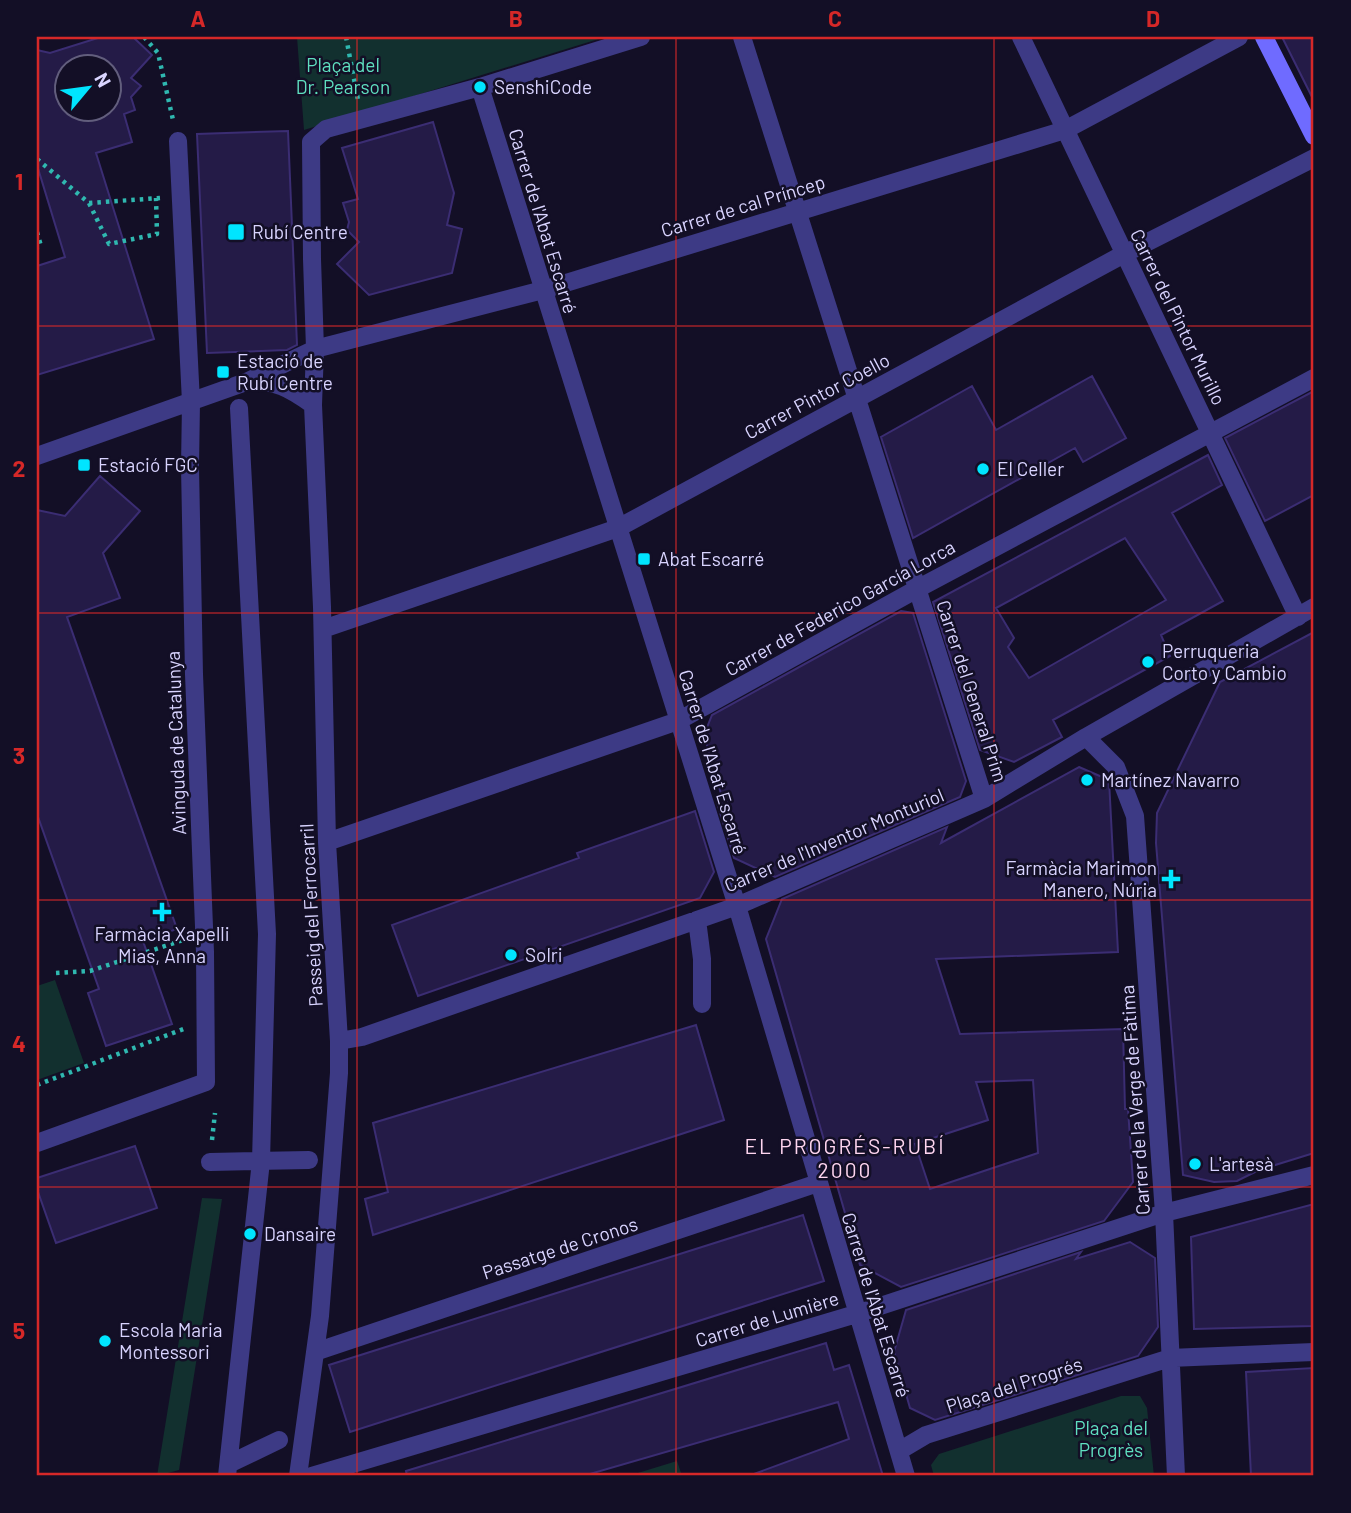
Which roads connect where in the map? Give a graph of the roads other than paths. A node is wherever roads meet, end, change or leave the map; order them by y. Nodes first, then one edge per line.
1 (641, 37) edge
2 (742, 37) edge
3 (1021, 37) edge
4 (1238, 37) edge
5 (1264, 37) edge
6 (480, 88) junction
7 (1065, 130) junction
8 (1314, 136) edge
9 (178, 141) road end
10 (1314, 158) edge
11 (796, 211) junction
12 (1124, 254) junction
13 (543, 290) junction
14 (315, 349) junction
15 (1314, 378) edge
16 (246, 382) junction
17 (856, 398) junction
18 (191, 402) junction
19 (313, 405) junction
20 (239, 408) dead end
21 (1211, 432) junction
22 (37, 456) edge
23 (618, 528) junction
24 (917, 589) junction
25 (1314, 607) edge
26 (1298, 617) junction
27 (323, 629) junction
28 (678, 721) junction
29 (1086, 737) junction
30 (984, 799) junction
31 (327, 842) junction
32 (737, 906) junction
33 (697, 920) junction
34 (702, 1003) dead end
35 (339, 1041) junction
36 (37, 1143) edge
37 (309, 1160) dead end
38 (261, 1161) junction
39 (209, 1162) dead end
40 (1314, 1174) edge
41 (818, 1183) junction
42 (1164, 1213) junction
43 (856, 1314) junction
44 (315, 1352) junction
45 (1314, 1352) edge
46 (1170, 1358) junction
47 (279, 1440) dead end
48 (899, 1451) junction
49 (228, 1470) edge
50 (298, 1476) edge
51 (312, 1476) edge
52 (906, 1476) edge
53 (1176, 1476) edge

1 - 6 street
2 - 11 street, Carrer del General Prim
3 - 7 street, Carrer del Pintor Murillo
4 - 7 street, Carrer de cal Príncep
5 - 8 street
6 - 13 street, Carrer de l'Abat Escarré
6 - 14 street, Passeig del Ferrocarril
7 - 11 street, Carrer de cal Príncep
7 - 12 street, Carrer del Pintor Murillo
9 - 18 street, Avinguda de Catalunya
10 - 12 street, Carrer Pintor Coello
11 - 13 street, Carrer de cal Príncep
11 - 17 street, Carrer del General Prim
12 - 17 street, Carrer Pintor Coello
12 - 21 street, Carrer del Pintor Murillo
13 - 14 street, Carrer de cal Príncep
13 - 23 street, Carrer de l'Abat Escarré
14 - 16 street, Carrer de cal Príncep
14 - 19 street, Passeig del Ferrocarril
15 - 21 street, Carrer de Federico García Lorca
16 - 18 street, Carrer de cal Príncep
16 - 19 street
17 - 23 street, Carrer Pintor Coello
17 - 24 street, Carrer del General Prim
18 - 22 street, Carrer de cal Príncep
18 - 36 street, Avinguda de Catalunya
19 - 27 street, Passeig del Ferrocarril
20 - 38 street
21 - 24 street, Carrer de Federico García Lorca
21 - 26 street, Carrer del Pintor Murillo
23 - 27 street, Carrer Pintor Coello
23 - 28 street, Carrer de l'Abat Escarré
24 - 28 street, Carrer de Federico García Lorca
24 - 30 street, Carrer del General Prim
25 - 26 street, Carrer de l'Inventor Monturiol
26 - 29 street, Carrer de l'Inventor Monturiol
27 - 31 street, Passeig del Ferrocarril
28 - 31 street, Carrer de Federico García Lorca
28 - 32 street, Carrer de l'Abat Escarré
29 - 30 street, Carrer de l'Inventor Monturiol
29 - 42 street, Carrer de la Verge de Fàtima
30 - 32 street, Carrer de l'Inventor Monturiol
31 - 35 street, Passeig del Ferrocarril
32 - 33 street, Carrer de l'Inventor Monturiol
32 - 41 street, Carrer de l'Abat Escarré
33 - 34 street
33 - 35 street, Carrer de l'Inventor Monturiol
35 - 44 street, Passeig del Ferrocarril
37 - 38 street
38 - 39 street
38 - 49 street
40 - 42 street, Carrer de Lumière
41 - 43 street, Carrer de l'Abat Escarré
41 - 44 street, Passatge de Cronos
42 - 43 street, Carrer de Lumière
42 - 46 street, Carrer de la Verge de Fàtima
43 - 48 street, Carrer de l'Abat Escarré
43 - 51 street, Carrer de Lumière
44 - 50 street, Passeig del Ferrocarril
45 - 46 street, Plaça del Progrés
46 - 48 street, Plaça del Progrés
46 - 53 street, Carrer de la Verge de Fàtima
47 - 49 street
48 - 52 street

